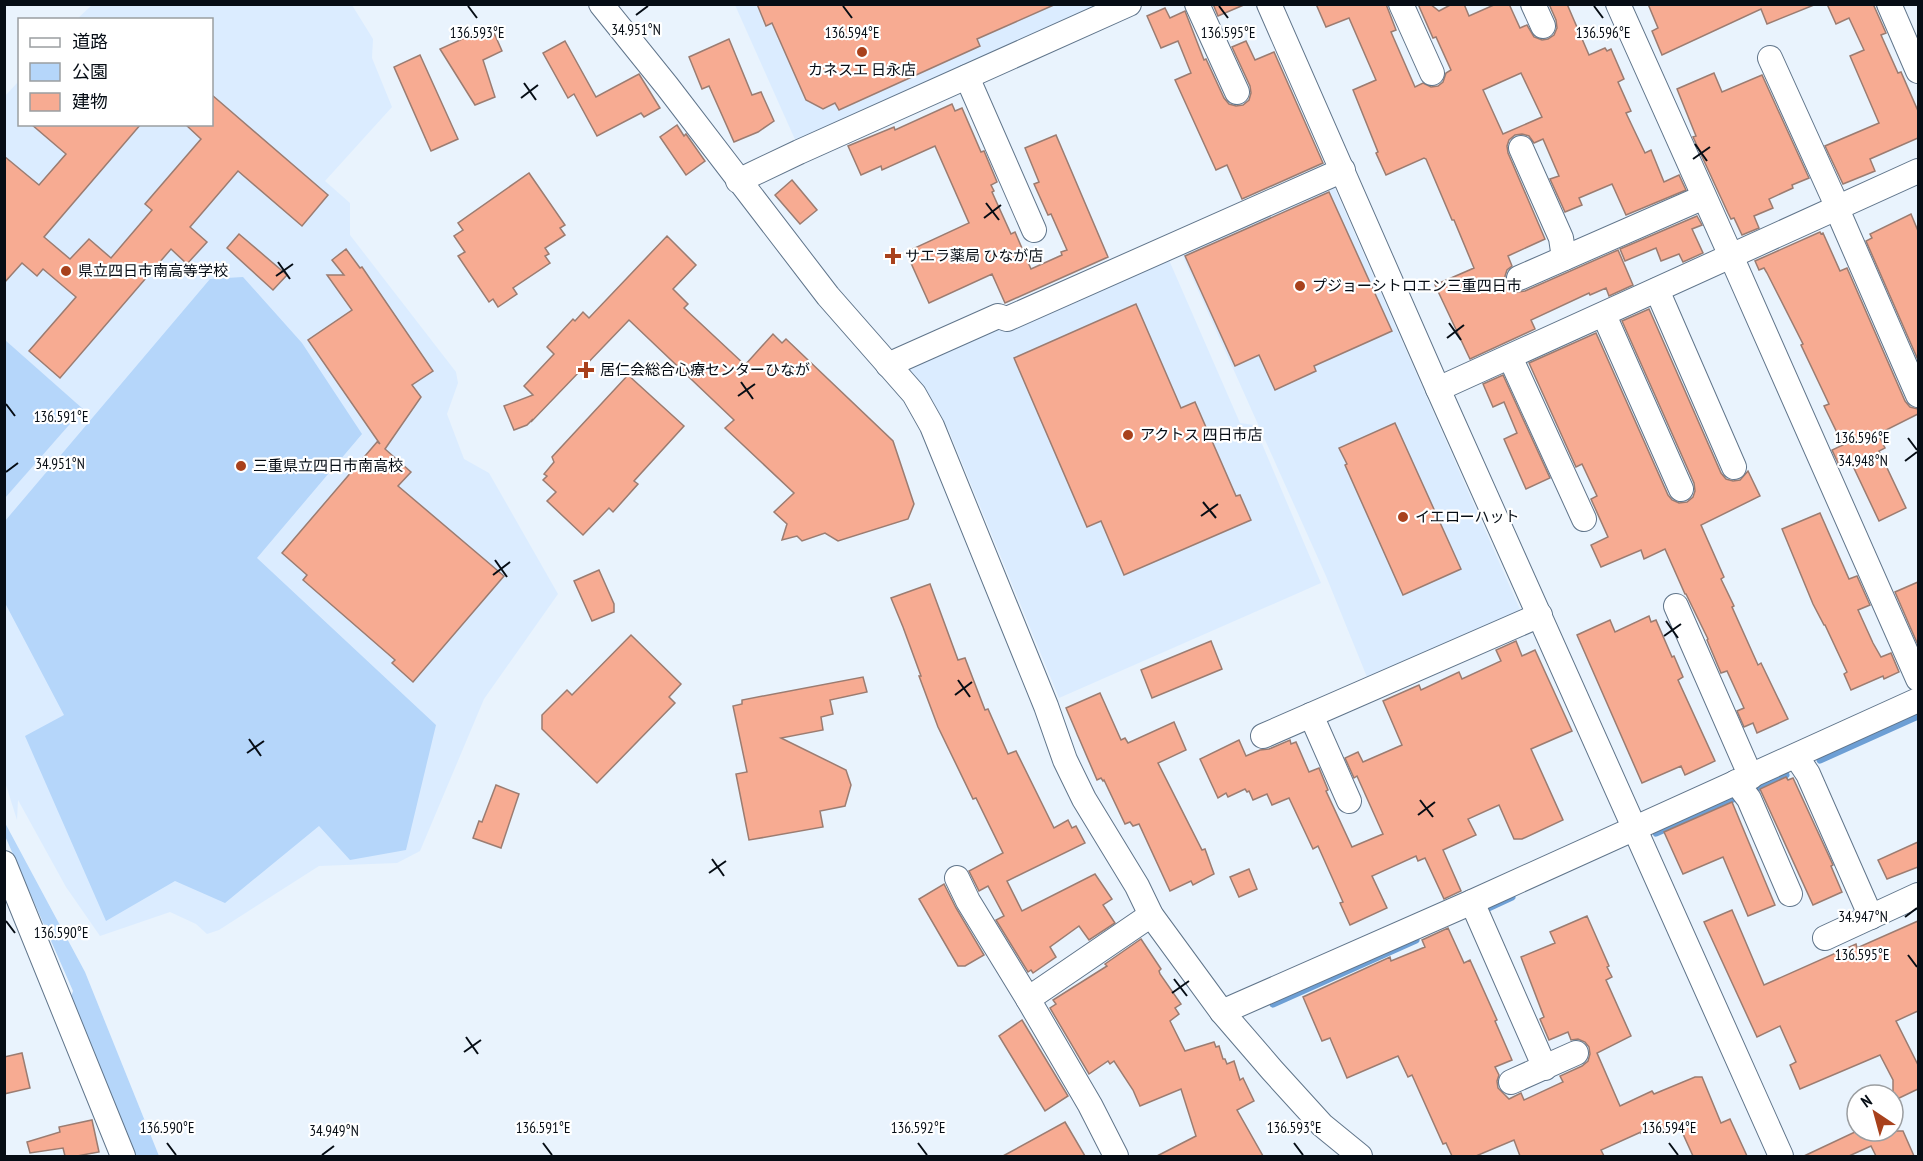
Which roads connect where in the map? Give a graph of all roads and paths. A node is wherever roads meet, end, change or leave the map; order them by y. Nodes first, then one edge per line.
1 (600, 4) edge
2 (1129, 4) edge
3 (1197, 4) edge
4 (1269, 4) edge
5 (1401, 4) edge
6 (1533, 4) edge
7 (1617, 4) edge
8 (1889, 4) edge
9 (1543, 26) dead end
10 (1770, 58) dead end
11 (1918, 71) edge
12 (1432, 73) dead end
13 (967, 77) junction
14 (1237, 92) dead end
15 (1521, 148) dead end
16 (1343, 171) junction
17 (1916, 180) edge
18 (738, 181) junction
19 (1704, 197) junction
20 (1838, 208) junction
21 (1034, 230) dead end
22 (1731, 256) junction
23 (1564, 258) junction
24 (1519, 278) dead end
25 (1657, 290) junction
26 (1604, 315) junction
27 (1510, 357) junction
28 (888, 365) junction
29 (1438, 389) junction
30 (1918, 395) edge
31 (1734, 467) dead end
32 (1681, 489) dead end
33 (1584, 519) dead end
34 (1676, 606) dead end
35 (1540, 615) junction
36 (1918, 679) edge
37 (1918, 700) edge
38 (1311, 715) junction
39 (1263, 736) dead end
40 (1796, 756) junction
41 (1743, 779) junction
42 (1349, 801) dead end
43 (1635, 827) junction
44 (4, 863) edge
45 (957, 878) dead end
46 (1790, 894) dead end
47 (1918, 896) edge
48 (1472, 902) junction
49 (1151, 915) junction
50 (1871, 916) junction
51 (1825, 938) dead end
52 (1028, 999) junction
53 (1222, 1012) junction
54 (1576, 1053) dead end
55 (1545, 1068) junction
56 (1511, 1082) dead end
57 (123, 1156) edge
58 (1116, 1156) edge
59 (1360, 1156) edge
60 (1781, 1156) edge

1 - 18 street
2 - 13 street
3 - 14 street
4 - 16 street
5 - 12 street
6 - 9 street
7 - 19 street
8 - 11 street
10 - 20 street
13 - 18 street
13 - 21 street
15 - 23 street
16 - 28 street
16 - 29 street
17 - 20 street
18 - 28 street
19 - 22 street
19 - 23 street
20 - 22 street
20 - 30 street
22 - 25 street
22 - 36 street
23 - 24 street
25 - 26 street
25 - 31 street
26 - 27 street
26 - 32 street
27 - 29 street
27 - 33 street
28 - 49 street
29 - 35 street
34 - 41 street
35 - 38 street
35 - 43 street
37 - 40 street
38 - 39 street
38 - 42 street
40 - 41 street
40 - 50 street
41 - 43 street
41 - 46 street
43 - 48 street
43 - 60 street
44 - 57 street
45 - 52 street
47 - 50 street
48 - 53 street
48 - 55 street
49 - 52 street
49 - 53 street
50 - 51 street
52 - 58 street
53 - 59 street
54 - 55 street
55 - 56 street

